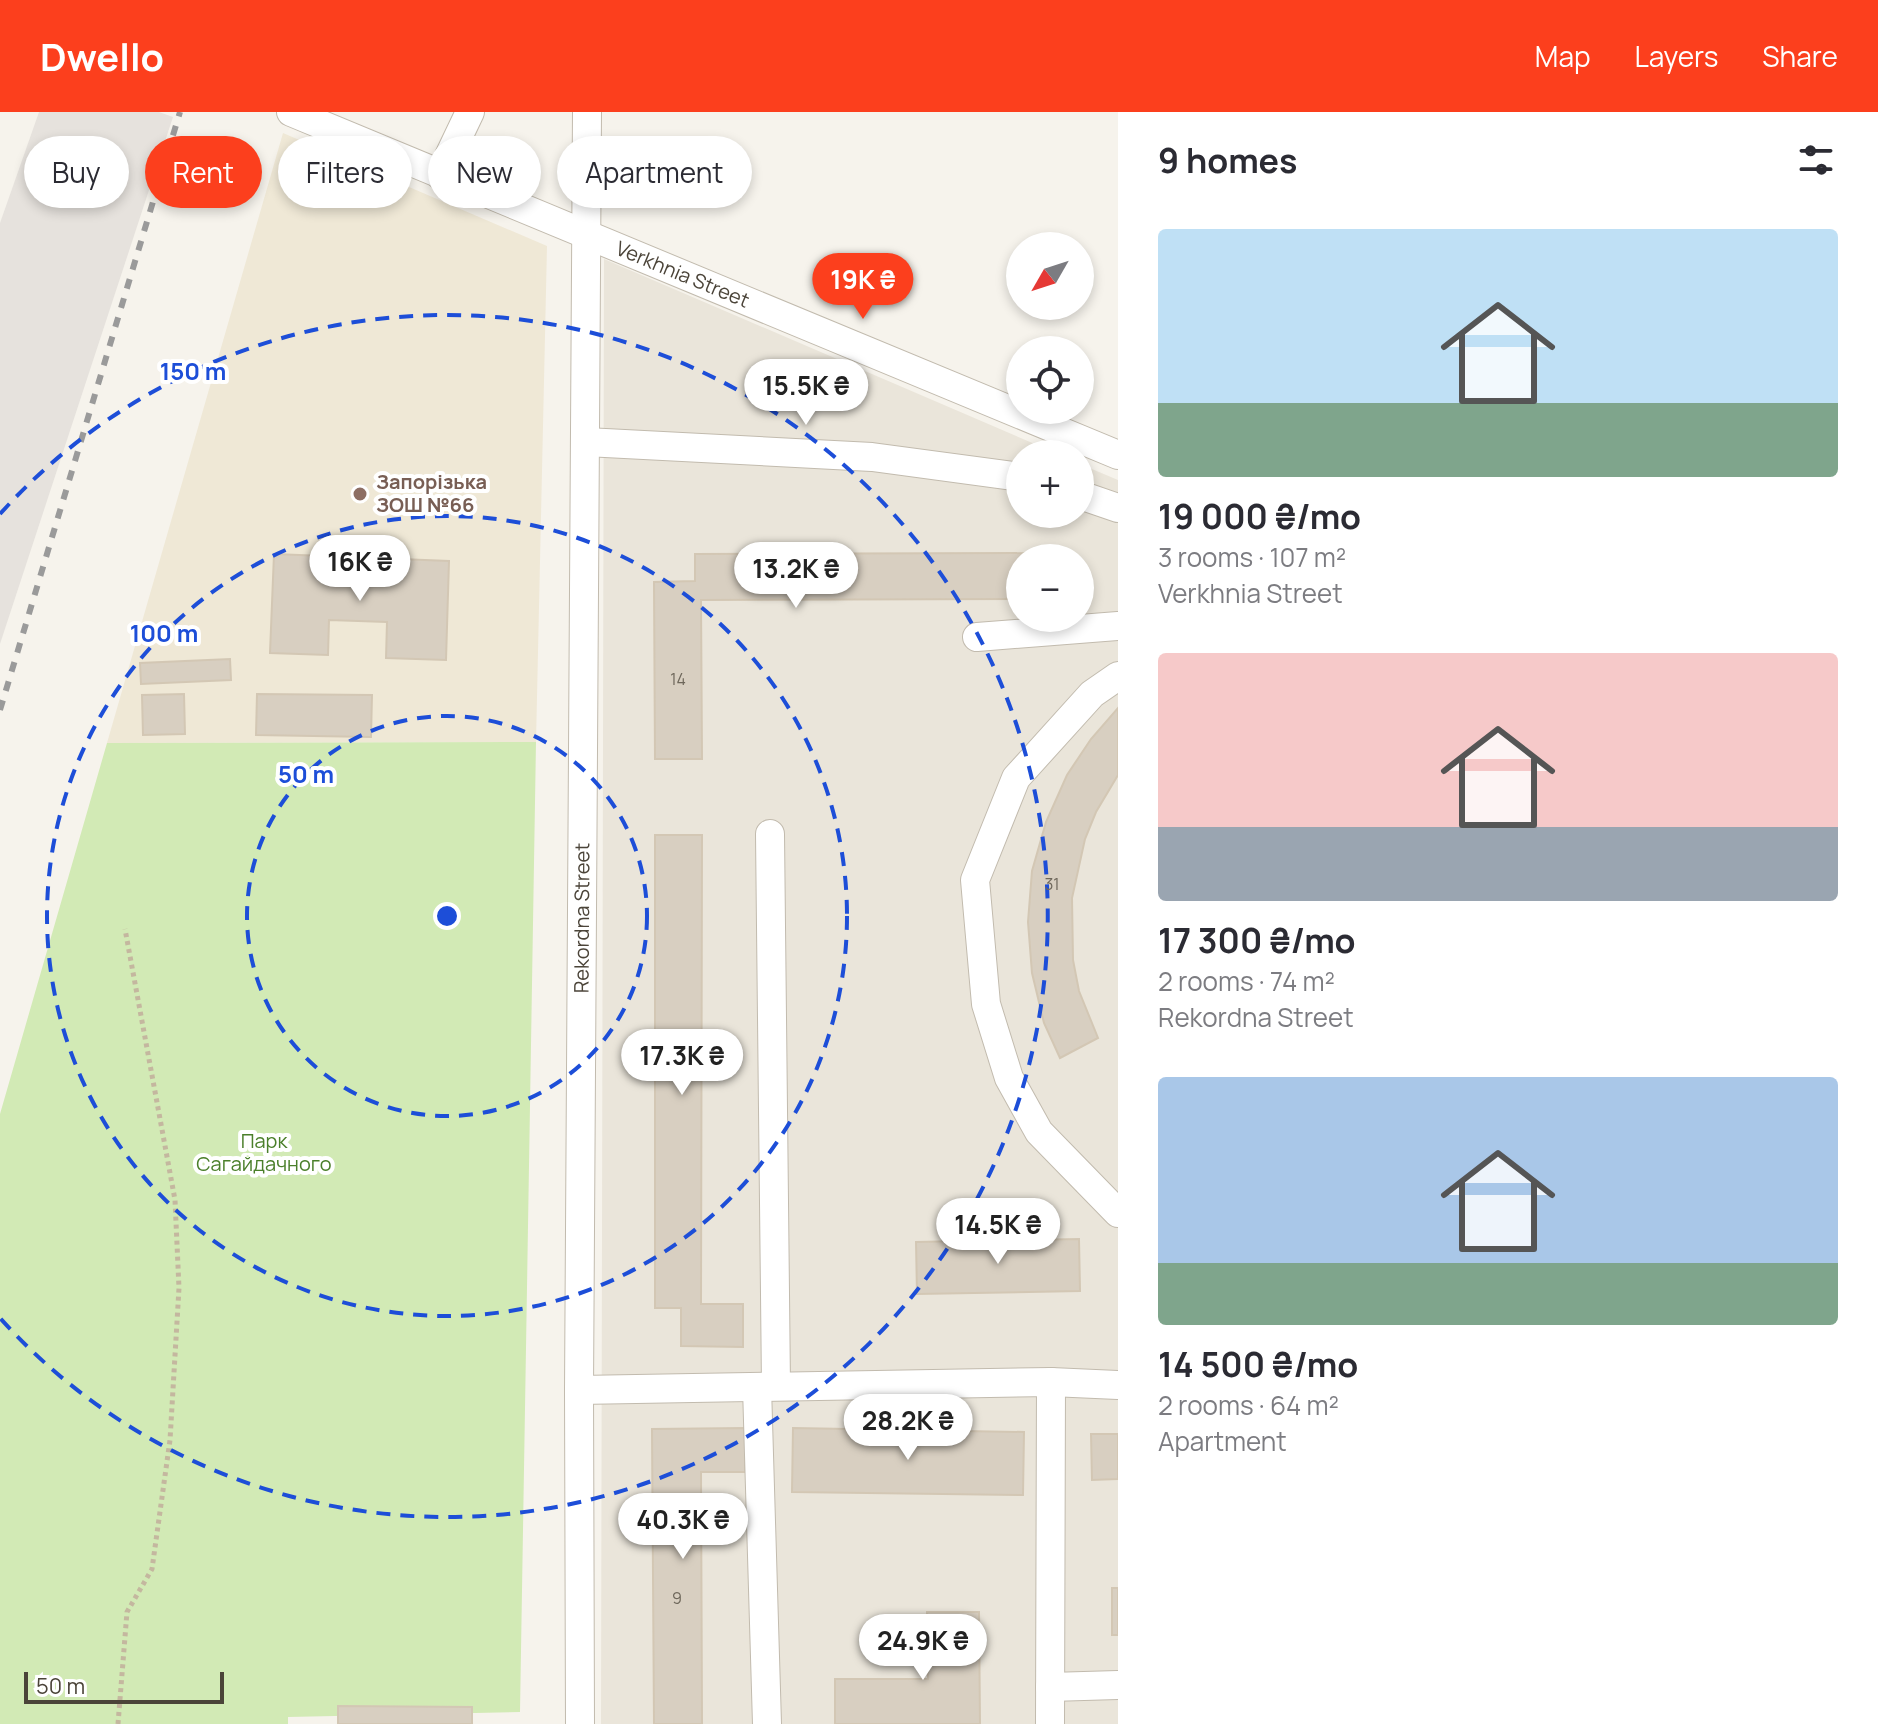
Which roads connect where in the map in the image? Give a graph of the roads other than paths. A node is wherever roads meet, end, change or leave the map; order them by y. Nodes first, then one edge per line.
1 (291, 112) edge
2 (470, 112) edge
3 (587, 112) edge
4 (459, 136) edge
5 (428, 170) edge
6 (520, 208) edge
7 (588, 236) junction
8 (586, 442) junction
9 (1118, 455) edge
10 (1006, 475) edge
11 (1094, 500) edge
12 (1118, 508) edge
13 (1118, 626) edge
14 (977, 637) dead end
15 (1118, 676) edge
16 (770, 834) dead end
17 (1118, 1213) edge
18 (1051, 1382) junction
19 (1118, 1385) edge
20 (766, 1387) junction
21 (579, 1390) junction
22 (1118, 1685) edge
23 (1050, 1687) junction
24 (580, 1724) edge
25 (767, 1724) edge
26 (1050, 1724) edge

1 - 5 street, Verkhnia Street
2 - 4 street
3 - 7 street, Rekordna Street
6 - 7 street, Verkhnia Street
7 - 8 street, Rekordna Street
7 - 9 street, Verkhnia Street
8 - 10 street
8 - 21 street, Rekordna Street
11 - 12 street
13 - 14 street
15 - 17 street
16 - 20 street
18 - 19 street
18 - 20 street
18 - 23 street
20 - 21 street
20 - 25 street
21 - 24 street, Rekordna Street
22 - 23 street
23 - 26 street

